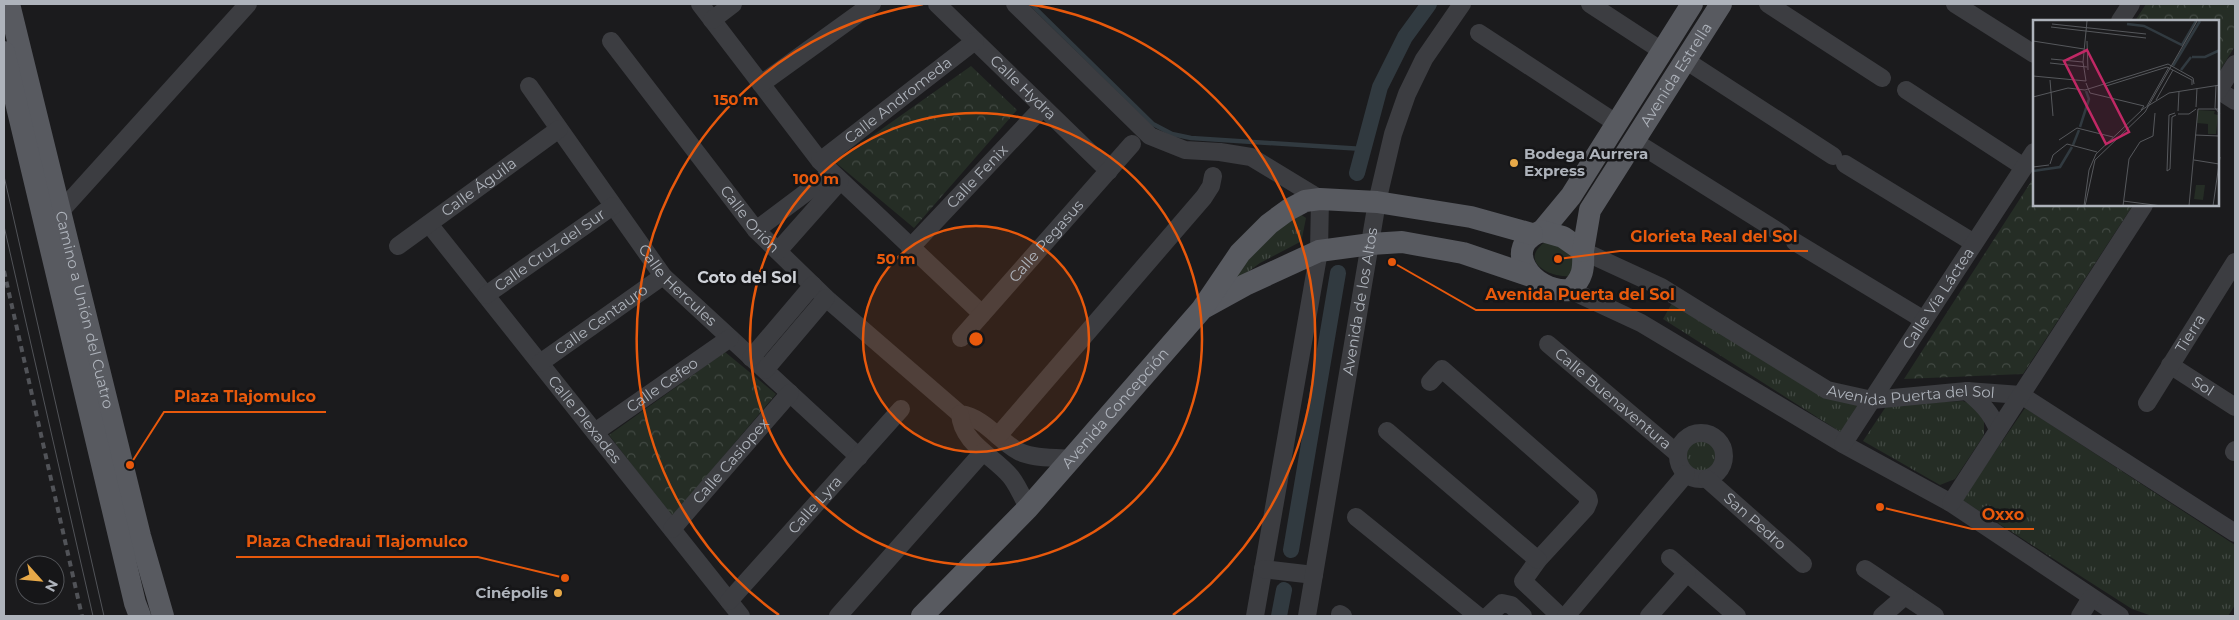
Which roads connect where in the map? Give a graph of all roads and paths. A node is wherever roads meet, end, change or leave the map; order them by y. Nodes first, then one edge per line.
1 (9, 4) edge
2 (248, 4) edge
3 (700, 4) edge
4 (733, 4) edge
5 (872, 4) edge
6 (937, 4) edge
7 (1015, 4) edge
8 (1462, 4) edge
9 (1590, 4) edge
10 (1692, 4) edge
11 (1721, 4) edge
12 (1768, 4) edge
13 (1954, 4) edge
14 (2131, 4) edge
15 (712, 20) junction
16 (2121, 20) edge
17 (1478, 33) dead end
18 (611, 41) dead end
19 (976, 41) junction
20 (1662, 51) junction
21 (4, 52) edge
22 (2033, 53) edge
23 (1685, 60) junction
24 (2235, 65) edge
25 (1882, 78) dead end
26 (762, 84) junction
27 (529, 86) dead end
28 (2219, 89) edge
29 (1906, 90) dead end
30 (2219, 91) edge
31 (2235, 101) edge
32 (1043, 107) junction
33 (1616, 123) junction
34 (559, 129) junction
35 (1634, 140) junction
36 (1132, 144) dead end
37 (2029, 160) edge
38 (1109, 171) junction
39 (831, 172) junction
40 (1213, 176) dead end
41 (1320, 198) junction
42 (1378, 202) junction
43 (613, 206) junction
44 (2143, 206) edge
45 (59, 213) junction
46 (429, 224) junction
47 (756, 230) junction
48 (1537, 233) junction
49 (1974, 243) junction
50 (1371, 244) junction
51 (398, 246) dead end
52 (910, 248) junction
53 (778, 251) junction
54 (1319, 251) junction
55 (1583, 251) junction
56 (2235, 262) edge
57 (663, 276) junction
58 (1531, 276) junction
59 (812, 286) junction
60 (1570, 290) junction
61 (486, 295) junction
62 (826, 298) junction
63 (1202, 308) junction
64 (982, 314) junction
65 (1924, 320) junction
66 (730, 338) junction
67 (961, 338) dead end
68 (1548, 344) dead end
69 (540, 363) junction
70 (758, 364) junction
71 (2170, 365) junction
72 (1430, 382) dead end
73 (1967, 391) junction
74 (790, 393) junction
75 (2021, 395) junction
76 (1872, 400) junction
77 (2146, 403) dead end
78 (2235, 407) edge
79 (902, 409) dead end
80 (960, 414) junction
81 (1998, 430) junction
82 (1387, 431) dead end
83 (594, 432) junction
84 (998, 436) junction
85 (1843, 444) junction
86 (983, 452) junction
87 (1678, 454) junction
88 (859, 457) junction
89 (1071, 459) junction
90 (1686, 474) junction
91 (1707, 478) junction
92 (1950, 503) junction
93 (1028, 508) junction
94 (1356, 517) dead end
95 (672, 530) junction
96 (2235, 533) edge
97 (140, 536) junction
98 (1670, 558) dead end
99 (1538, 560) junction
100 (1803, 564) dead end
101 (1264, 569) junction
102 (1865, 569) dead end
103 (1687, 572) junction
104 (1314, 575) junction
105 (963, 576) junction
106 (1905, 596) junction
107 (2091, 598) junction
108 (729, 601) junction
109 (137, 612) edge
110 (2117, 615) edge
111 (163, 616) edge
112 (176, 616) edge
113 (741, 616) edge
114 (838, 616) edge
115 (922, 616) edge
116 (929, 616) edge
117 (942, 616) edge
118 (1255, 616) edge
119 (1307, 616) edge
120 (1478, 616) edge
121 (1488, 616) edge
122 (1523, 616) edge
123 (1560, 616) edge
124 (1566, 616) edge
125 (1650, 616) edge
126 (1737, 616) edge
127 (1882, 616) edge
128 (1935, 616) edge
129 (2080, 616) edge

1 - 45 main road, Camino a Unión del Cuatro
2 - 45 street
3 - 15 street
4 - 15 street
5 - 26 street
6 - 19 street, Calle Hydra
7 - 41 street
8 - 42 street, Avenida de los Altos
9 - 20 street
10 - 20 main road, Avenida Estrella
11 - 23 main road, Avenida Estrella
12 - 25 street
13 - 22 street
14 - 16 street
15 - 26 street
17 - 33 street
18 - 47 street, Calle Orión
19 - 32 street, Calle Hydra
19 - 39 street, Calle Andromeda
20 - 33 main road, Avenida Estrella
21 - 109 main road, Camino a Unión del Cuatro
23 - 35 main road, Avenida Estrella
23 - 49 street
24 - 28 street
26 - 39 street
27 - 34 street, Calle Hercules
29 - 37 street
30 - 31 street
32 - 38 street, Calle Hydra
32 - 52 street, Calle Fenix
33 - 48 main road, Avenida Estrella
34 - 43 street, Calle Hercules
34 - 46 street, Calle Águila
35 - 55 main road, Avenida Estrella
35 - 65 street
36 - 38 street, Calle Pegasus
37 - 49 street, Calle Vía Láctea
38 - 64 street, Calle Pegasus
39 - 47 street
39 - 52 street
39 - 53 street
40 - 84 street
41 - 42 main road
41 - 54 street
41 - 63 main road, Avenida Concepción
42 - 48 main road
42 - 50 street, Avenida de los Altos
43 - 57 street, Calle Hercules
43 - 61 street, Calle Cruz del Sur
44 - 75 street
45 - 97 main road, Camino a Unión del Cuatro
46 - 51 street, Calle Águila
46 - 61 street, Calle Plexades
47 - 53 street, Calle Orión
48 - 55 main road
48 - 58 main road
49 - 65 street, Calle Vía Láctea
50 - 54 main road
50 - 58 main road
50 - 104 street, Avenida de los Altos
52 - 64 street
53 - 59 street, Calle Orión
54 - 63 main road, Avenida Concepción
54 - 101 street
55 - 60 main road
55 - 76 street, Avenida Puerta del Sol
56 - 71 street, Tierra
57 - 66 street, Calle Hercules
57 - 69 street, Calle Centauro
58 - 60 main road
59 - 62 street, Calle Orión
59 - 70 street
60 - 85 street
61 - 69 street, Calle Plexades
62 - 70 street
62 - 80 street, Calle Orión
63 - 89 main road, Avenida Concepción
64 - 67 street, Calle Pegasus
65 - 76 street, Calle Vía Láctea
66 - 70 street, Calle Hercules
66 - 83 street, Calle Cefeo
68 - 87 street, Calle Buenaventura
69 - 83 street, Calle Plexades
70 - 74 street, Calle Hercules
71 - 77 street, Tierra
71 - 78 street, Sol
72 - 99 street
73 - 75 street, Avenida Puerta del Sol
73 - 76 street, Avenida Puerta del Sol
73 - 81 street
74 - 88 street, Calle Hercules
74 - 95 street, Calle Casiopex
75 - 81 street
75 - 96 street, Avenida Puerta del Sol
76 - 85 street, Calle Vía Láctea
79 - 88 street, Calle Lyra
80 - 84 street, Calle Orión
80 - 86 street, Calle Orión
81 - 92 street
82 - 99 street
83 - 95 street, Calle Plexades
84 - 89 street, Calle Orión
85 - 92 street
86 - 93 street, Calle Orión
86 - 114 street
87 - 90 street
87 - 91 street
88 - 108 street, Calle Lyra
89 - 93 main road, Avenida Concepción
90 - 91 street
90 - 124 street
91 - 100 street, San Pedro
92 - 107 street
93 - 105 main road, Avenida Concepción
93 - 117 main road, Avenida Concepción
94 - 120 street
95 - 108 street, Calle Plexades
97 - 111 main road, Camino a Unión del Cuatro
97 - 112 main road
98 - 103 street
99 - 123 street
101 - 104 street
101 - 118 street
102 - 106 street
103 - 125 street
103 - 126 street
104 - 119 street, Avenida de los Altos
105 - 115 main road, Avenida Concepción
105 - 116 main road, Avenida Concepción
106 - 127 street
106 - 128 street
107 - 110 street
107 - 129 street
108 - 113 street, Calle Plexades
121 - 122 street

